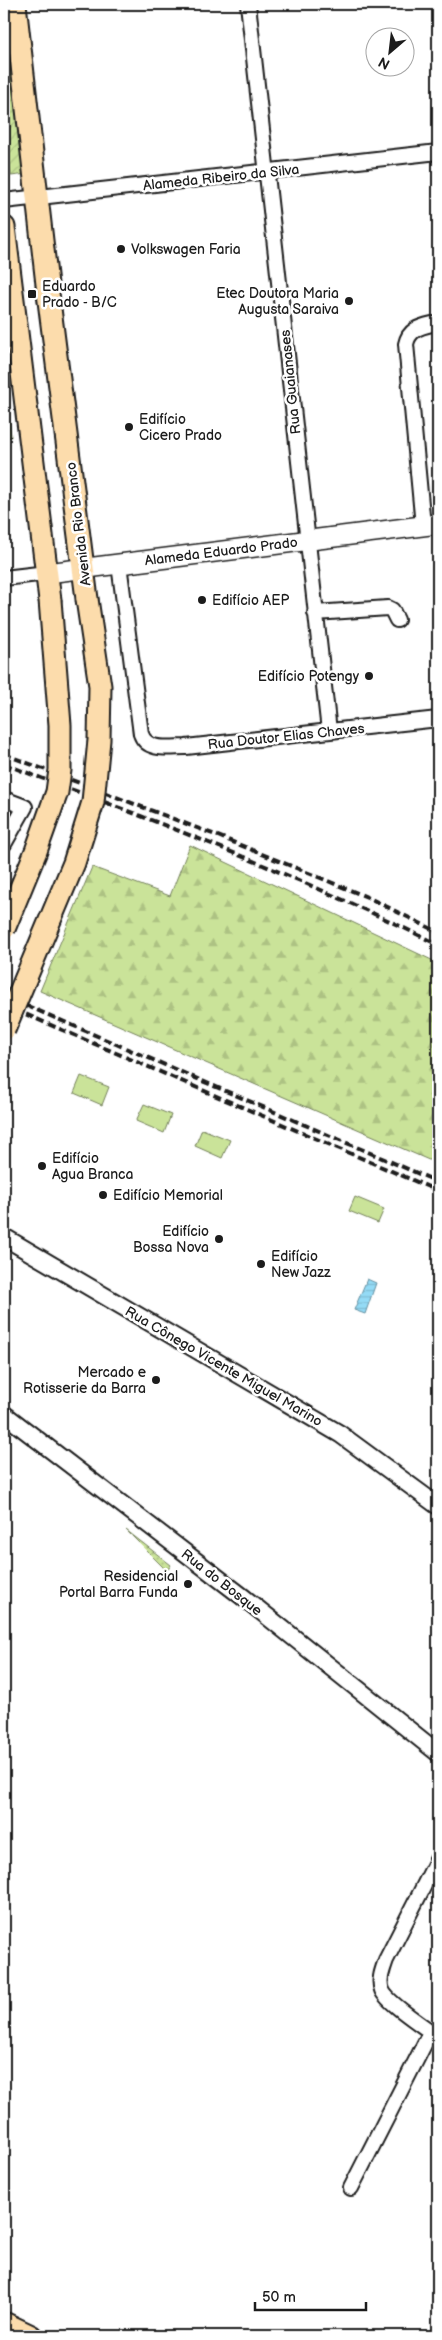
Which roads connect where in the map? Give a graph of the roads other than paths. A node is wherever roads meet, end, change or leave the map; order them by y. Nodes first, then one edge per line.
1 (15, 4) edge
2 (248, 4) edge
3 (438, 152) edge
4 (266, 172) junction
5 (38, 197) junction
6 (4, 201) edge
7 (4, 228) edge
8 (432, 324) dead end
9 (431, 525) edge
10 (308, 541) junction
11 (119, 564) junction
12 (84, 569) junction
13 (46, 573) junction
14 (4, 578) edge
15 (315, 613) junction
16 (396, 620) dead end
17 (438, 719) edge
18 (329, 731) junction
19 (4, 799) edge
20 (4, 844) edge
21 (4, 929) edge
22 (4, 1030) edge
23 (4, 1237) edge
24 (4, 1414) edge
25 (438, 1506) edge
26 (438, 1753) edge
27 (438, 1858) edge
28 (434, 2034) edge
29 (351, 2188) dead end
30 (4, 2323) edge
31 (30, 2336) edge

1 - 5 main road, Avenida Rio Branco
2 - 4 street, Rua Guaianases
3 - 4 street, Alameda Ribeiro da Silva
4 - 5 street, Alameda Ribeiro da Silva
4 - 10 street, Rua Guaianases
5 - 6 street, Alameda Ribeiro da Silva
5 - 12 main road, Avenida Rio Branco
7 - 13 main road
8 - 9 street
9 - 10 main road, Alameda Eduardo Prado
10 - 11 main road, Alameda Eduardo Prado
10 - 15 street, Rua Guaianases
11 - 12 main road, Alameda Eduardo Prado
11 - 18 street, Rua Doutor Elias Chaves
12 - 13 main road, Alameda Eduardo Prado
12 - 22 main road, Avenida Rio Branco, bridge
13 - 14 street, Alameda Eduardo Prado
13 - 21 main road, bridge
15 - 16 street
15 - 18 street, Rua Guaianases
17 - 18 street, Rua Doutor Elias Chaves
19 - 20 street
23 - 25 street, Rua Cônego Vicente Miguel Marino
24 - 26 street, Rua do Bosque
27 - 28 street
28 - 29 street
30 - 31 main road

